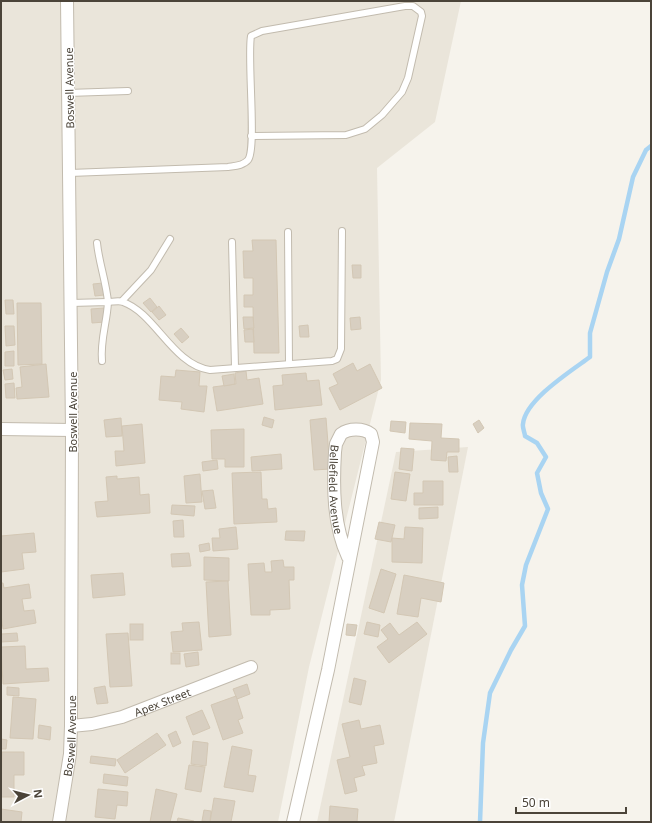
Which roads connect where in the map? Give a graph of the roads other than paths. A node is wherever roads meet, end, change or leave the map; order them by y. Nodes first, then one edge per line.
1 (67, 1) edge
2 (128, 91) dead end
3 (68, 93) junction
4 (251, 136) junction
5 (70, 173) junction
6 (342, 231) dead end
7 (288, 232) dead end
8 (170, 239) dead end
9 (97, 242) dead end
10 (232, 242) dead end
11 (122, 301) junction
12 (108, 302) junction
13 (71, 303) junction
14 (102, 361) dead end
15 (289, 364) junction
16 (235, 367) junction
17 (1, 429) edge
18 (72, 430) junction
19 (348, 557) junction
20 (251, 667) dead end
21 (71, 726) junction
22 (59, 822) edge
23 (293, 822) edge

1 - 3 street, Boswell Avenue
2 - 3 lane
3 - 5 street, Boswell Avenue
4 - 4 lane
4 - 5 lane
5 - 13 street, Boswell Avenue
6 - 15 lane
7 - 15 lane
8 - 11 lane
9 - 12 lane
10 - 16 lane
11 - 12 lane
11 - 16 lane
12 - 13 lane
12 - 14 lane
13 - 18 street, Boswell Avenue
15 - 16 lane
17 - 18 street
18 - 21 street, Boswell Avenue
19 - 19 street, Bellefield Avenue
19 - 23 street, Bellefield Avenue
20 - 21 street, Apex Street
21 - 22 street, Boswell Avenue

